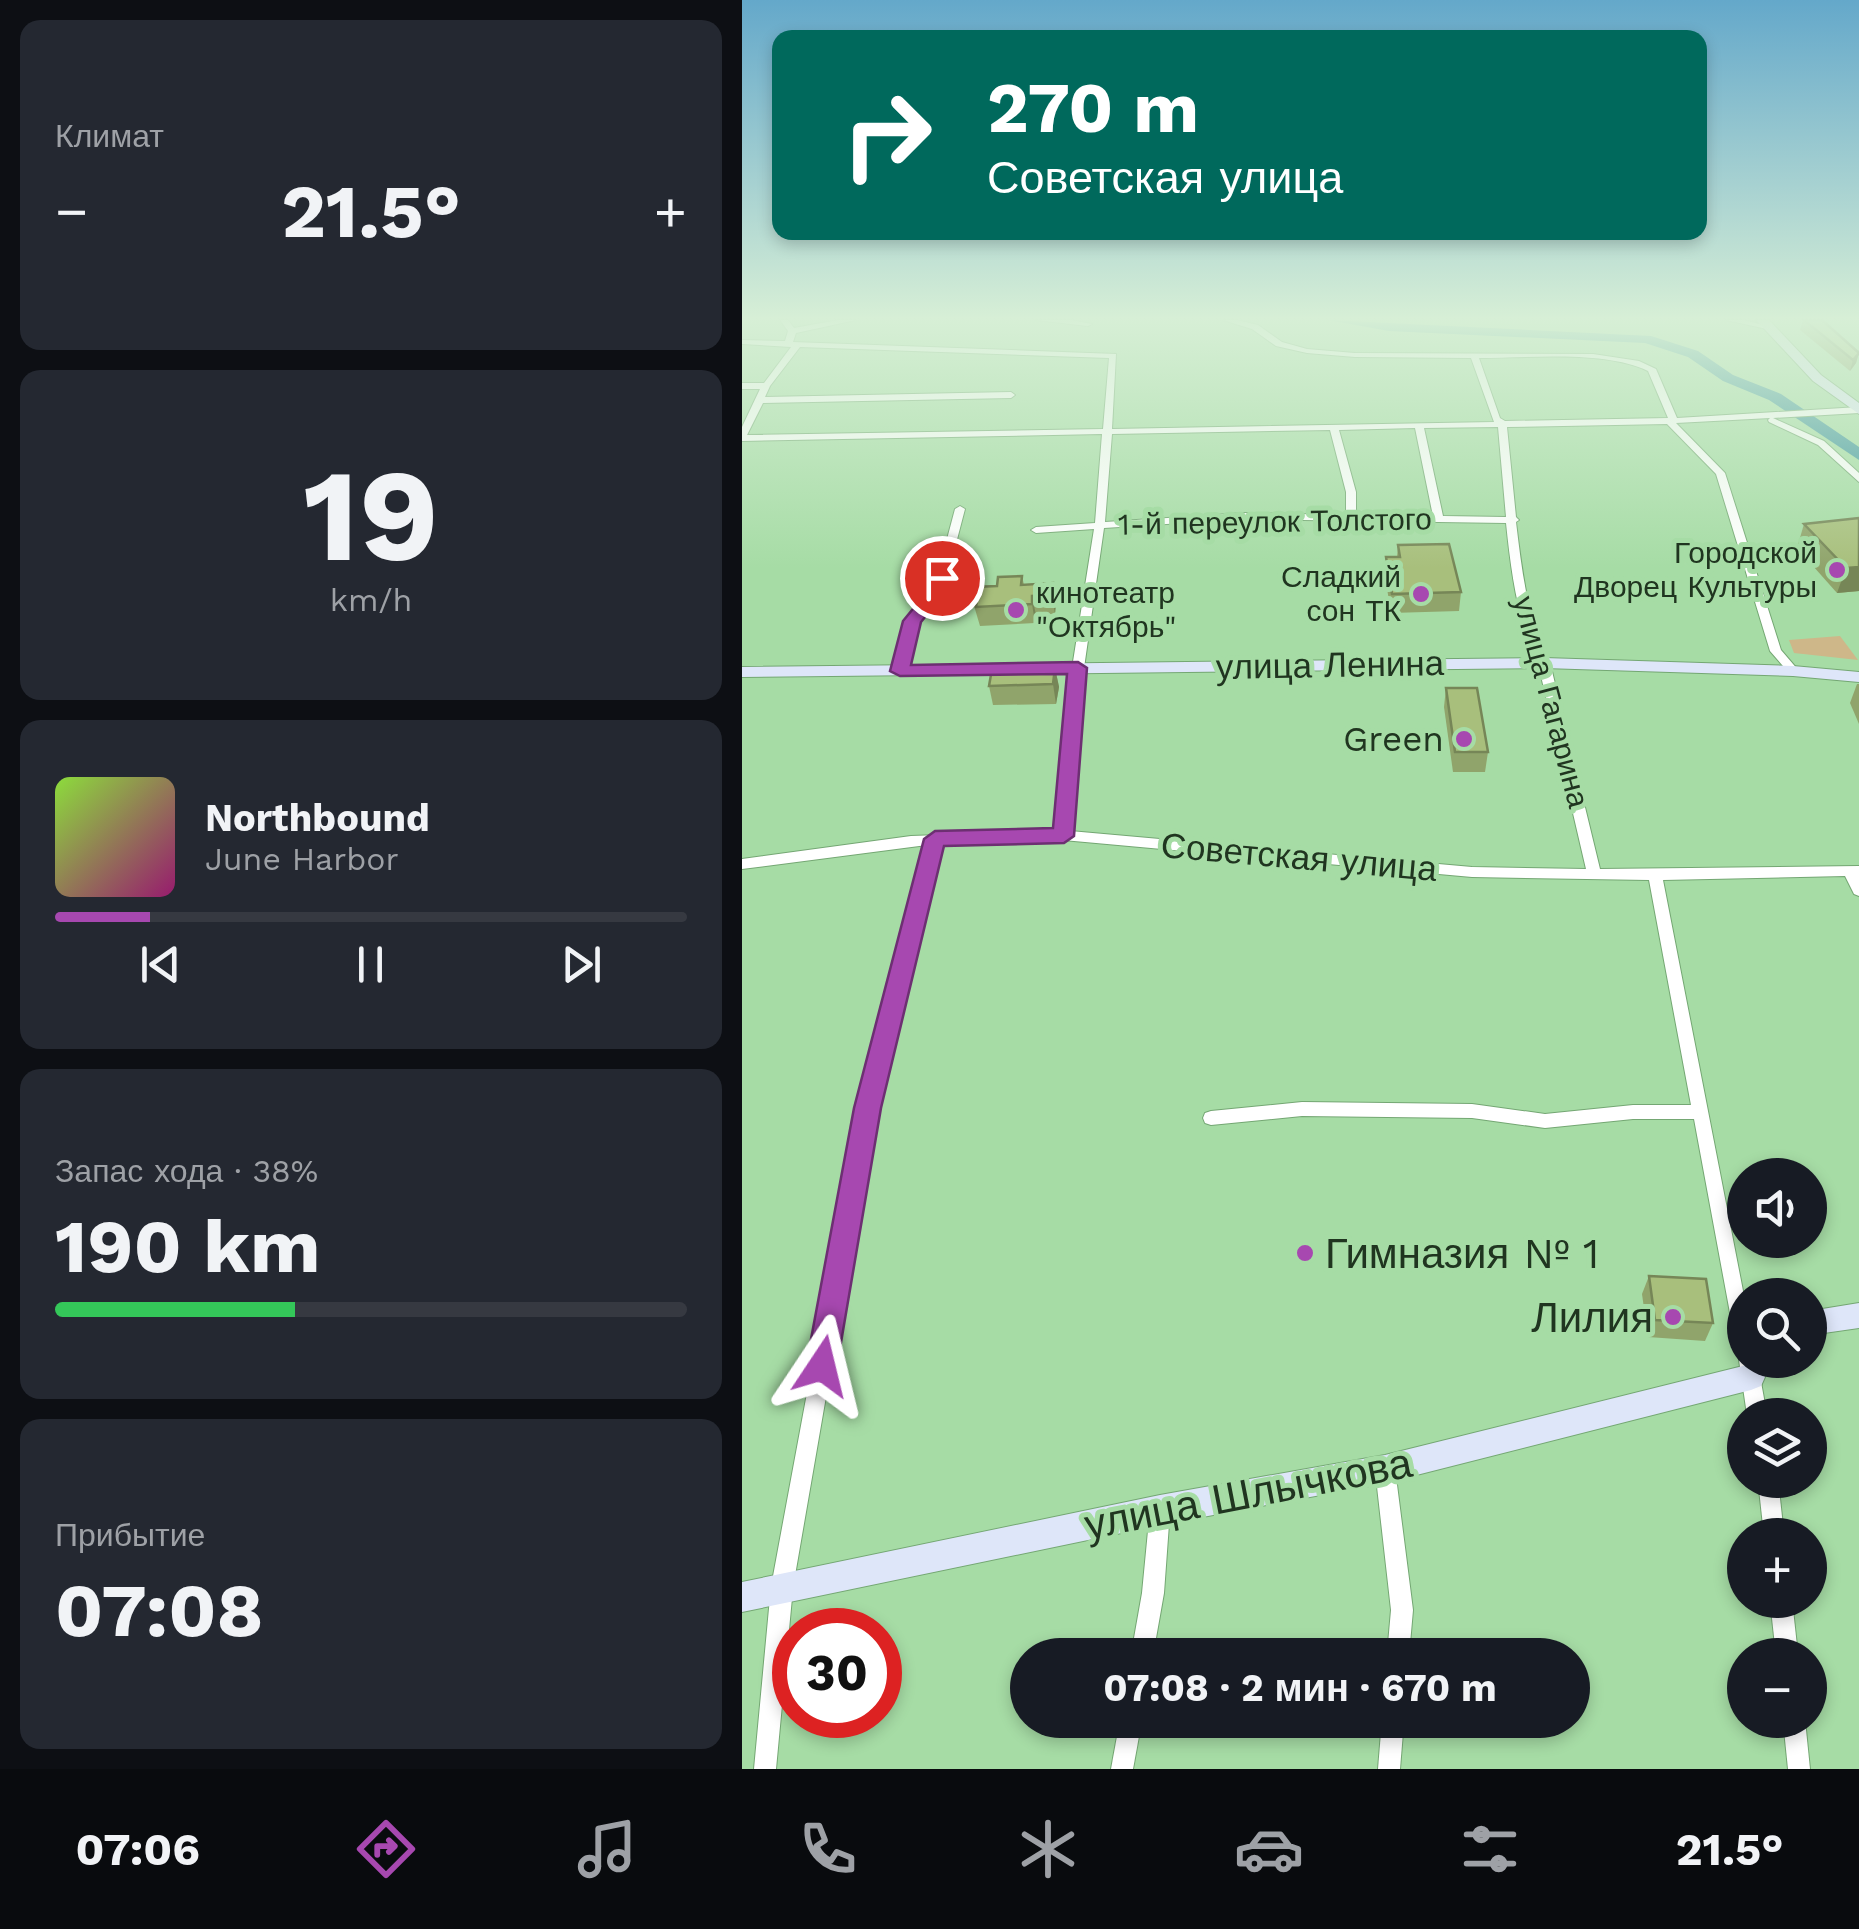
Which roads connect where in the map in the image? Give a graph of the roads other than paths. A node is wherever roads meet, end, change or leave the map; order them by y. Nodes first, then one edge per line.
1 (761, 403) edge
2 (1109, 403) edge
3 (1490, 403) edge
4 (1665, 403) edge
5 (1858, 410) edge
6 (1767, 417) junction
7 (1672, 421) junction
8 (1419, 424) junction
9 (1502, 424) junction
10 (1333, 426) junction
11 (1106, 430) junction
12 (742, 437) edge
13 (1858, 478) edge
14 (960, 509) dead end
15 (1352, 516) junction
16 (1438, 518) junction
17 (1514, 520) junction
18 (1100, 525) junction
19 (1036, 530) dead end
20 (1544, 663) junction
21 (1078, 668) junction
22 (900, 671) junction
23 (1792, 671) junction
24 (742, 672) edge
25 (1858, 677) edge
26 (1064, 836) junction
27 (935, 839) junction
28 (742, 864) edge
29 (1854, 871) edge
30 (1594, 874) junction
31 (1655, 875) junction
32 (1858, 891) edge
33 (1698, 1112) junction
34 (1211, 1118) dead end
35 (1732, 1278) edge
36 (1858, 1316) edge
37 (1827, 1321) edge
38 (1727, 1374) edge
39 (1385, 1469) junction
40 (1160, 1510) junction
41 (782, 1586) junction
42 (742, 1598) edge
43 (1145, 1638) edge
44 (1400, 1638) edge
45 (1128, 1738) edge
46 (1392, 1738) edge
47 (1796, 1738) edge
48 (765, 1769) edge
49 (1122, 1769) edge
50 (1390, 1769) edge
51 (1799, 1769) edge

1 - 12 street
2 - 11 street
3 - 9 street, улица Гагарина
4 - 7 street
5 - 6 street
6 - 7 street
6 - 13 street
7 - 9 street
7 - 23 street
8 - 9 street
8 - 10 street
8 - 16 street
9 - 17 street, улица Гагарина
10 - 11 street
10 - 15 street
11 - 12 street
11 - 18 street
14 - 22 street
15 - 16 street, 1-й переулок Толстого
15 - 18 street, 1-й переулок Толстого
16 - 17 street, 1-й переулок Толстого
17 - 20 street, улица Гагарина
18 - 19 street, 1-й переулок Толстого
18 - 21 street
20 - 21 main road, улица Ленина
20 - 23 main road, улица Ленина
20 - 30 street, улица Гагарина
21 - 22 main road, улица Ленина
21 - 26 street
22 - 24 main road, улица Ленина
23 - 25 main road, улица Ленина
26 - 27 street, Советская улица
26 - 30 street, Советская улица
27 - 28 street, Советская улица
27 - 41 street
29 - 31 street, Советская улица
29 - 32 street
30 - 31 street, Советская улица
31 - 33 street
33 - 34 street
33 - 35 street
36 - 37 main road
38 - 39 main road, улица Шлычкова
39 - 40 main road, улица Шлычкова
39 - 44 street
40 - 41 main road, улица Шлычкова
40 - 43 street
41 - 42 main road, улица Шлычкова
41 - 48 street
45 - 49 street
46 - 50 street
47 - 51 street

